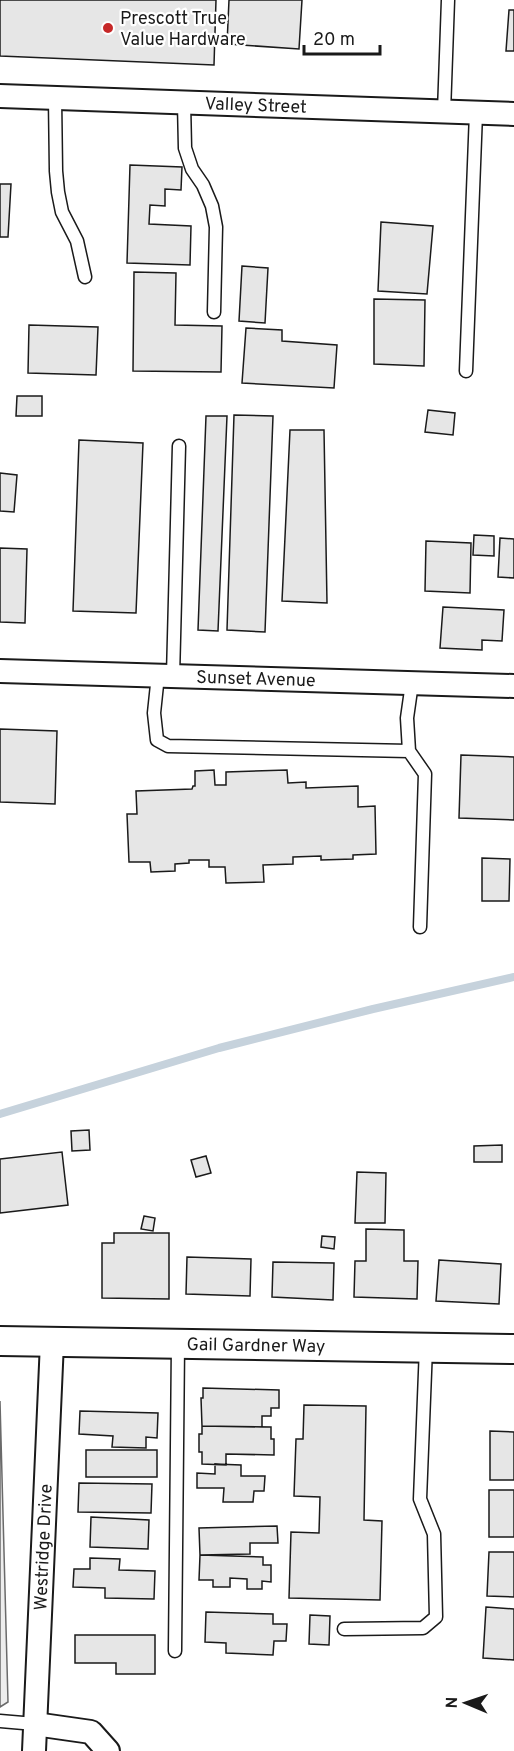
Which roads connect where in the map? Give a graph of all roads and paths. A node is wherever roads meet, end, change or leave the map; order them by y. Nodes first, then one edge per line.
1 (448, 0) edge
2 (0, 96) edge
3 (55, 98) junction
4 (184, 103) junction
5 (444, 112) junction
6 (476, 113) junction
7 (514, 114) edge
8 (85, 277) dead end
9 (214, 312) dead end
10 (466, 371) dead end
11 (179, 446) dead end
12 (0, 671) edge
13 (165, 676) junction
14 (412, 683) junction
15 (514, 686) edge
16 (409, 751) junction
17 (420, 927) dead end
18 (0, 1341) edge
19 (52, 1342) junction
20 (178, 1344) junction
21 (426, 1347) junction
22 (514, 1349) edge
23 (344, 1629) dead end
24 (175, 1651) dead end
25 (0, 1721) edge
26 (35, 1724) junction
27 (34, 1751) edge
28 (108, 1751) edge

1 - 5 lane
2 - 3 street, Valley Street
3 - 4 street, Valley Street
3 - 8 lane
4 - 5 street, Valley Street
4 - 9 lane
5 - 6 street, Valley Street
6 - 7 street, Valley Street
6 - 10 lane
11 - 13 lane
12 - 13 street, Sunset Avenue
13 - 14 street, Sunset Avenue
13 - 16 lane
14 - 15 street, Sunset Avenue
14 - 16 lane
16 - 17 lane
18 - 19 street, Gail Gardner Way
19 - 20 street, Gail Gardner Way
19 - 26 street, Westridge Drive
20 - 21 street, Gail Gardner Way
20 - 24 lane
21 - 22 street, Gail Gardner Way
21 - 23 lane
25 - 26 lane
26 - 27 street, Westridge Drive
26 - 28 street

